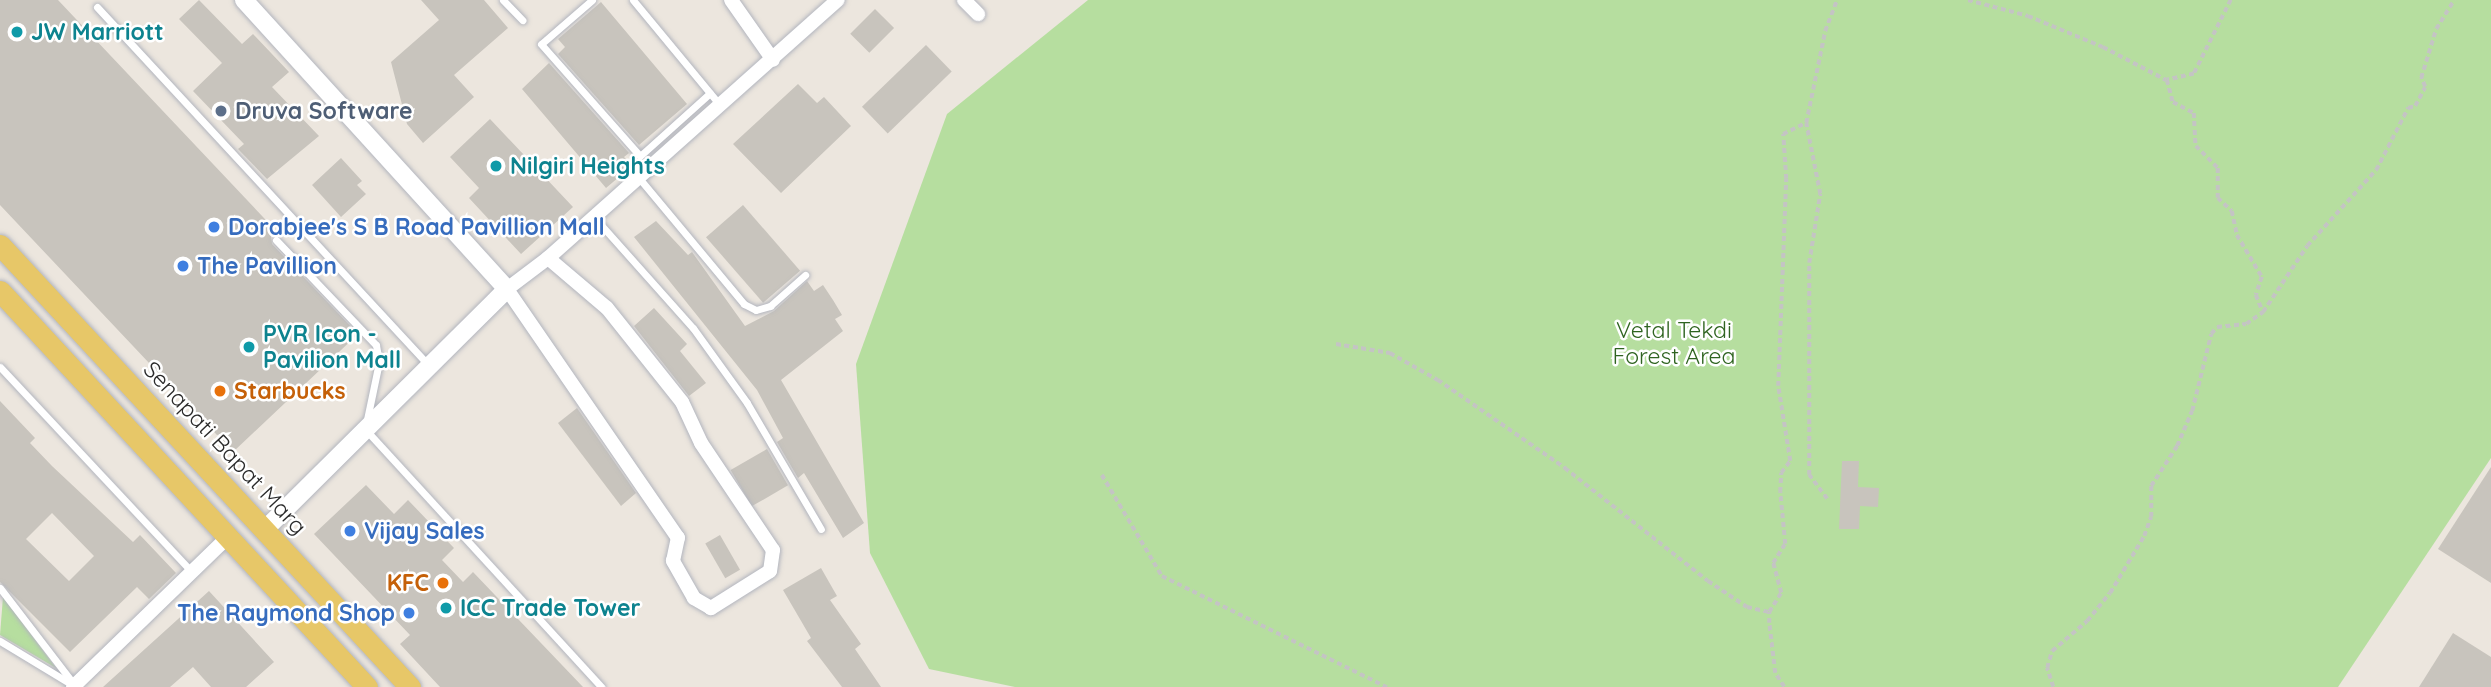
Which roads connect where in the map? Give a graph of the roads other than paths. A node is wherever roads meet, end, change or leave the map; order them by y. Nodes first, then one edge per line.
1 (244, 0) edge
2 (503, 0) edge
3 (592, 0) edge
4 (633, 0) edge
5 (731, 0) edge
6 (838, 0) edge
7 (964, 0) edge
8 (97, 7) dead end
9 (978, 14) dead end
10 (522, 20) dead end
11 (773, 60) junction
12 (710, 93) junction
13 (720, 106) junction
14 (638, 177) junction
15 (593, 216) junction
16 (276, 240) dead end
17 (0, 245) edge
18 (548, 258) junction
19 (805, 275) dead end
20 (507, 289) junction
21 (0, 291) edge
22 (429, 366) junction
23 (0, 367) edge
24 (365, 429) junction
25 (265, 529) junction
26 (821, 529) dead end
27 (229, 537) junction
28 (193, 572) junction
29 (0, 588) edge
30 (0, 641) edge
31 (74, 687) edge
32 (368, 687) edge
33 (410, 687) edge
34 (601, 687) edge

1 - 20 street
2 - 10 lane
3 - 12 lane
4 - 12 lane
5 - 11 street
6 - 11 street
7 - 9 street
8 - 22 lane
11 - 13 street
12 - 13 lane
13 - 14 street
14 - 15 street
14 - 19 lane
15 - 18 street
15 - 26 lane
16 - 24 lane
17 - 25 main road, Senapati Bapat Marg
18 - 20 street
18 - 20 street
20 - 22 street
21 - 27 main road
22 - 24 street
23 - 28 lane
24 - 25 street
24 - 34 lane
25 - 33 main road, Senapati Bapat Marg
27 - 28 street
27 - 32 main road
28 - 31 street
29 - 31 lane
30 - 31 lane

